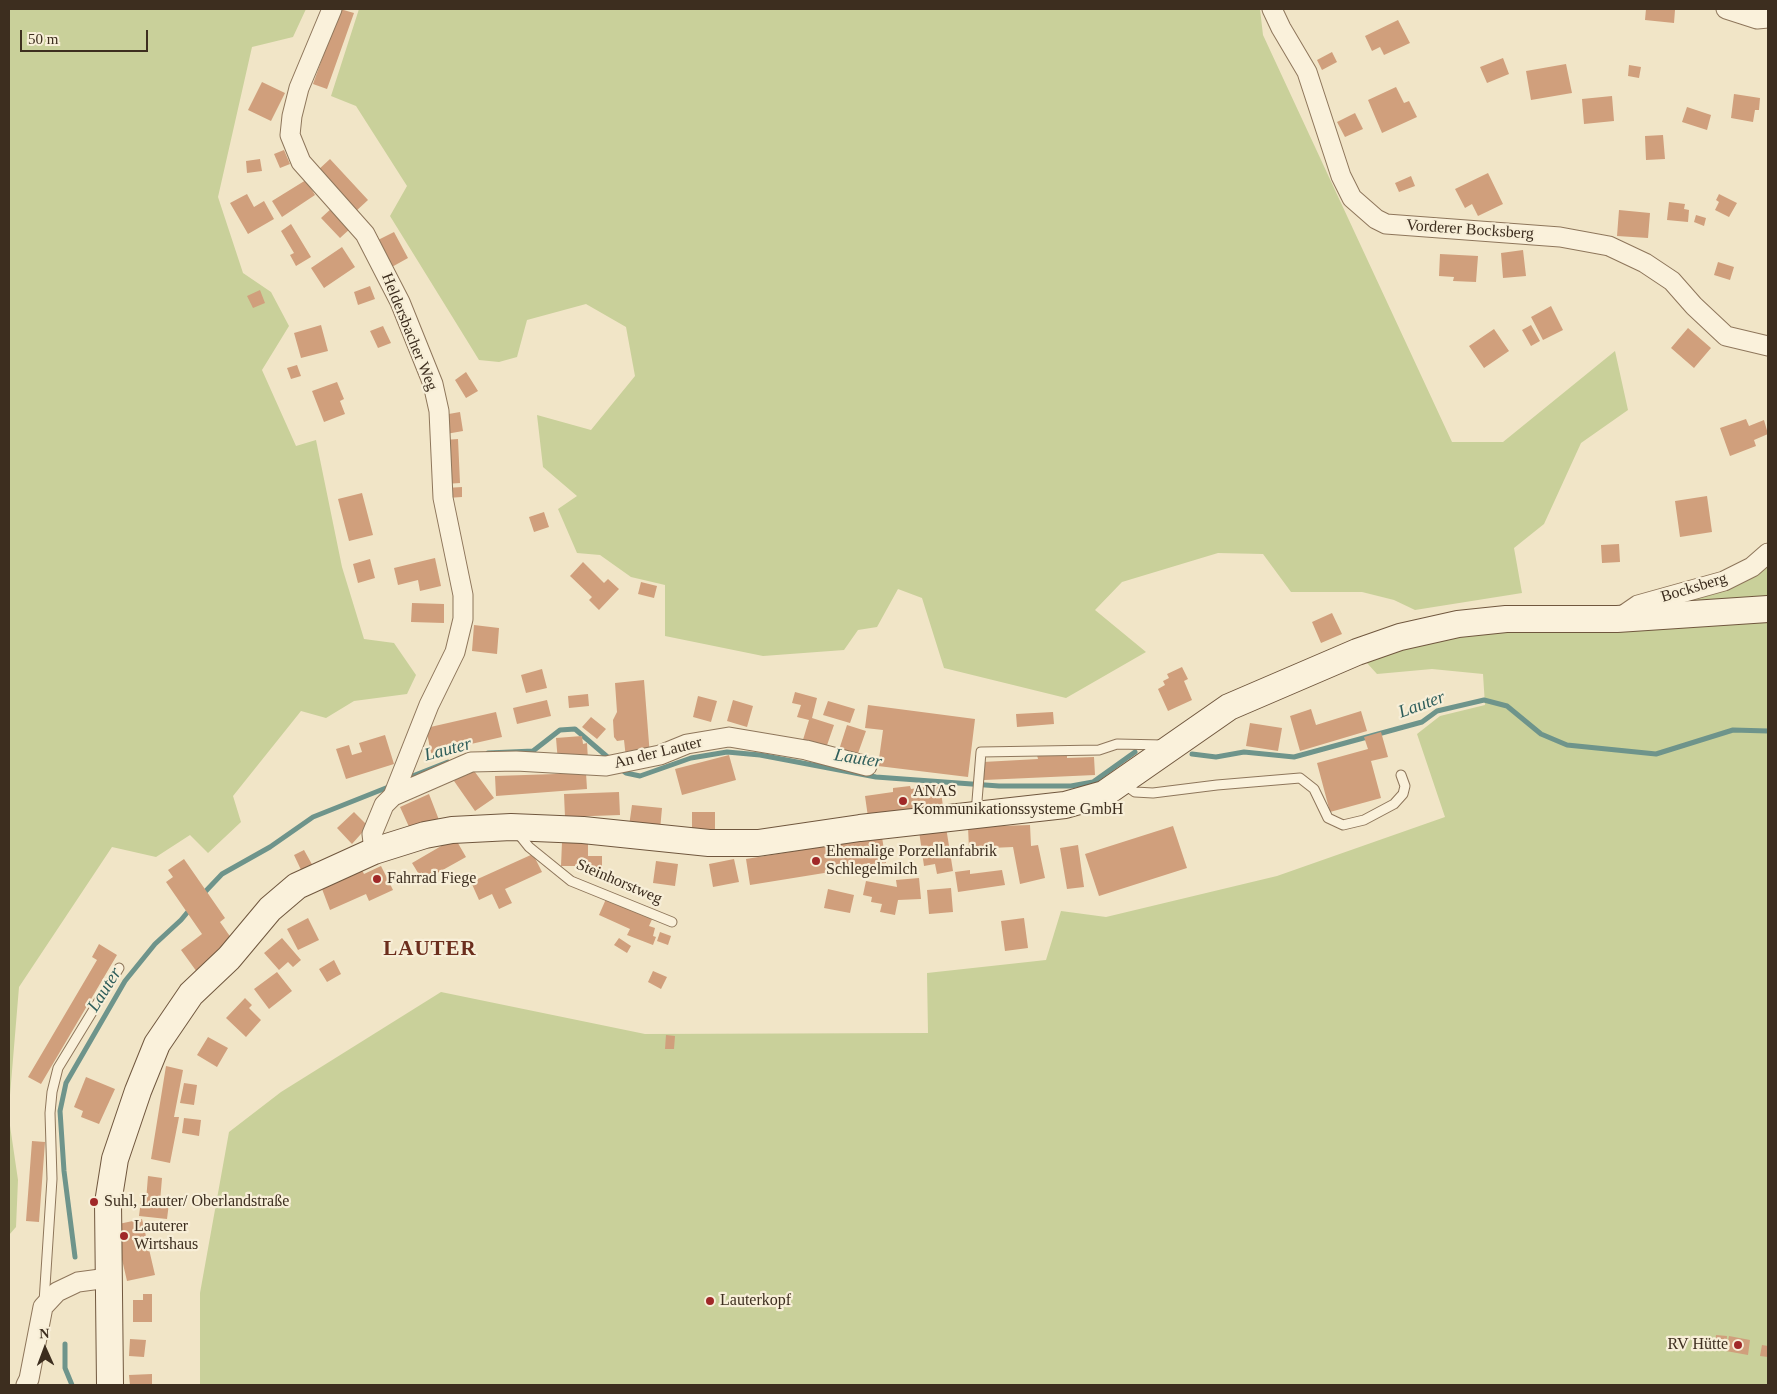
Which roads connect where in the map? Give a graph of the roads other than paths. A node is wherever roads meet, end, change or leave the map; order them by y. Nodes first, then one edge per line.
1 (332, 9) edge
2 (1272, 9) edge
3 (1726, 9) edge
4 (1768, 18) edge
5 (1768, 346) edge
6 (1768, 553) edge
7 (1768, 609) edge
8 (1617, 619) junction
9 (1173, 746) junction
10 (867, 766) dead end
11 (1401, 775) dead end
12 (1122, 782) junction
13 (393, 796) junction
14 (977, 805) junction
15 (511, 827) junction
16 (374, 851) junction
17 (672, 922) dead end
18 (119, 968) dead end
19 (108, 1278) junction
20 (43, 1307) junction
21 (26, 1385) edge
22 (110, 1385) edge

1 - 13 street, Heldersbacher Weg
2 - 5 street, Vorderer Bocksberg
3 - 4 street
6 - 8 street, Bocksberg
7 - 8 street
8 - 9 street
9 - 12 street
9 - 14 lane
10 - 13 street, An der Lauter
11 - 12 lane
12 - 14 street
13 - 16 street, Heldersbacher Weg
14 - 15 street
15 - 16 street
15 - 17 lane, Steinhorstweg
16 - 19 street
18 - 20 lane
19 - 20 street
19 - 22 street
20 - 21 street

